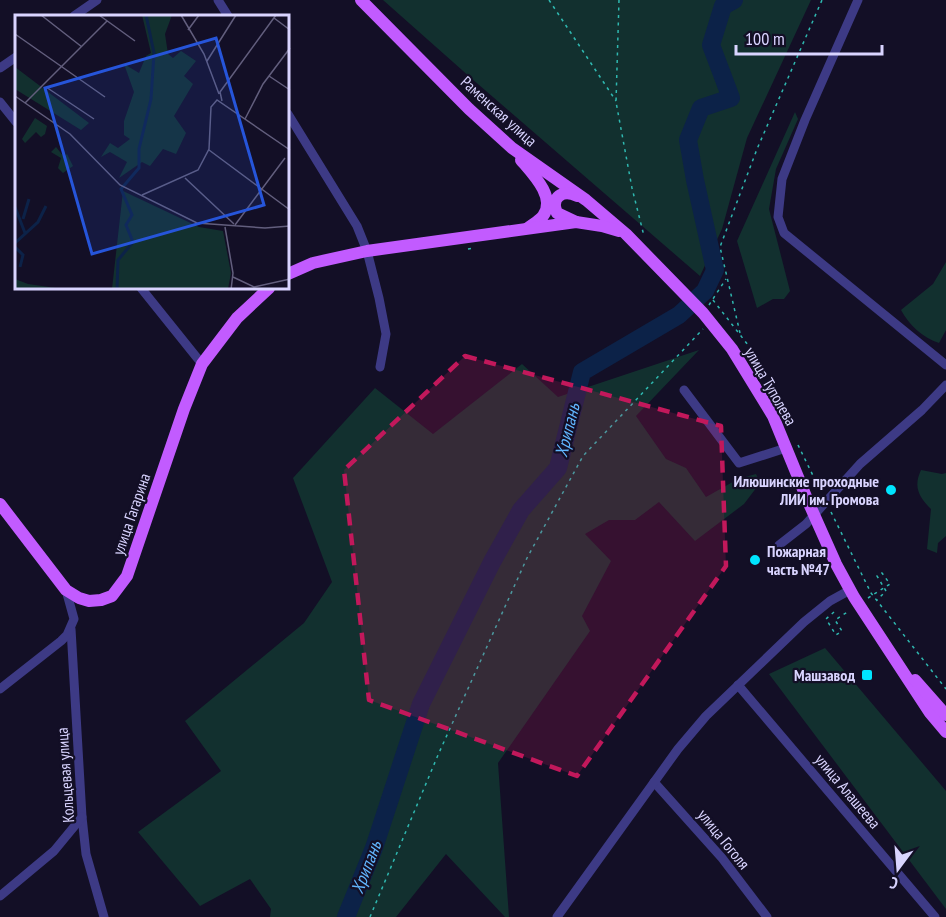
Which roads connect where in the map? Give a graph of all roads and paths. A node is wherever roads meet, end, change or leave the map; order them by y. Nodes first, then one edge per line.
1 (97, 0) edge
2 (218, 0) edge
3 (361, 0) edge
4 (549, 0) edge
5 (619, 0) edge
6 (822, 0) edge
7 (858, 0) edge
8 (75, 15) edge
9 (227, 15) edge
10 (15, 58) edge
11 (0, 68) edge
12 (0, 102) edge
13 (616, 102) junction
14 (290, 117) edge
15 (15, 121) edge
16 (512, 148) junction
17 (586, 200) junction
18 (576, 222) junction
19 (526, 229) junction
20 (626, 234) junction
21 (645, 238) dead end
22 (367, 251) junction
23 (654, 263) joint
24 (290, 273) edge
25 (726, 279) junction
26 (143, 290) edge
27 (267, 290) edge
28 (706, 318) junction
29 (742, 345) dead end
30 (202, 364) junction
31 (946, 365) edge
32 (380, 367) dead end
33 (946, 385) edge
34 (684, 390) dead end
35 (786, 448) junction
36 (0, 504) edge
37 (814, 515) junction
38 (779, 545) dead end
39 (890, 584) dead end
40 (850, 590) junction
41 (66, 591) junction
42 (877, 600) dead end
43 (834, 612) dead end
44 (835, 620) dead end
45 (70, 629) junction
46 (884, 646) junction
47 (738, 685) junction
48 (0, 688) edge
49 (946, 715) edge
50 (946, 732) edge
51 (654, 782) junction
52 (82, 818) junction
53 (0, 896) edge
54 (104, 917) edge
55 (370, 917) edge
56 (557, 917) edge
57 (767, 917) edge
58 (935, 917) edge

1 - 8 street
2 - 9 street
3 - 16 main road, Раменская улица
4 - 13 path
5 - 13 path
6 - 25 path
7 - 31 street
10 - 11 street
12 - 15 street
13 - 21 path
14 - 22 street
16 - 17 main road, Раменская улица
16 - 19 main road
17 - 18 main road
17 - 20 main road, Раменская улица
18 - 19 main road
18 - 20 main road
19 - 22 main road
20 - 23 main road, Раменская улица
22 - 24 main road
22 - 32 street
23 - 28 main road, улица Туполева
25 - 28 path
25 - 29 path
26 - 30 street
27 - 30 main road, улица Гагарина
28 - 35 main road, улица Туполева
28 - 55 path
30 - 41 main road, улица Гагарина
33 - 37 street
34 - 35 street
35 - 37 main road, улица Туполева
36 - 41 main road
37 - 38 street
37 - 40 main road, улица Туполева
39 - 42 path
40 - 46 main road, улица Туполева
40 - 47 street
41 - 45 street
43 - 44 path
45 - 48 street
45 - 52 street, Кольцевая улица
46 - 49 main road, улица Туполева
46 - 50 main road, улица Туполева
47 - 51 street
47 - 58 street, улица Алашеева
51 - 56 street
51 - 57 street, улица Гоголя
52 - 53 street
52 - 54 street, Кольцевая улица

